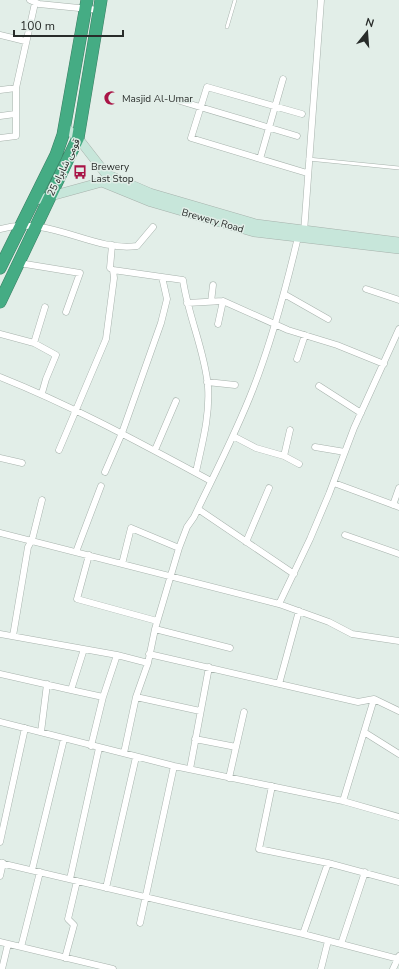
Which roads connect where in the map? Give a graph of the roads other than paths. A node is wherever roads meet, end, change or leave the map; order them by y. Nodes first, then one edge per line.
1 (235, 0) edge
2 (321, 0) edge
3 (32, 1) edge
4 (86, 4) edge
5 (100, 5) edge
6 (227, 27) dead end
7 (0, 34) edge
8 (25, 42) junction
9 (284, 79) dead end
10 (16, 88) junction
11 (0, 90) edge
12 (180, 101) dead end
13 (276, 106) junction
14 (200, 108) junction
15 (15, 114) junction
16 (302, 114) dead end
17 (0, 116) edge
18 (65, 126) junction
19 (270, 128) junction
20 (296, 136) dead end
21 (0, 138) edge
22 (78, 138) junction
23 (260, 159) junction
24 (308, 159) junction
25 (399, 168) edge
26 (307, 173) junction
27 (104, 178) junction
28 (49, 196) junction
29 (33, 201) junction
30 (36, 225) junction
31 (20, 226) junction
32 (153, 227) dead end
33 (0, 229) edge
34 (302, 235) junction
35 (399, 242) edge
36 (112, 245) junction
37 (399, 249) edge
38 (18, 263) junction
39 (0, 268) edge
40 (113, 270) junction
41 (162, 277) junction
42 (213, 284) dead end
43 (366, 289) dead end
44 (284, 294) junction
45 (399, 300) edge
46 (223, 301) junction
47 (0, 302) edge
48 (211, 302) junction
49 (187, 303) junction
50 (45, 307) dead end
51 (66, 312) dead end
52 (328, 319) dead end
53 (275, 323) junction
54 (218, 324) dead end
55 (399, 330) edge
56 (0, 334) edge
57 (305, 335) junction
58 (34, 344) junction
59 (297, 359) dead end
60 (384, 364) junction
61 (0, 377) edge
62 (207, 382) junction
63 (234, 385) dead end
64 (318, 386) dead end
65 (42, 393) junction
66 (176, 401) dead end
67 (77, 410) junction
68 (361, 413) junction
69 (290, 430) dead end
70 (122, 433) junction
71 (233, 436) junction
72 (315, 447) dead end
73 (59, 450) dead end
74 (155, 450) junction
75 (345, 452) junction
76 (284, 456) junction
77 (0, 458) edge
78 (22, 464) dead end
79 (299, 464) dead end
80 (105, 472) dead end
81 (196, 472) junction
82 (211, 481) junction
83 (334, 483) junction
84 (101, 486) dead end
85 (269, 488) dead end
86 (399, 488) edge
87 (42, 500) dead end
88 (396, 506) edge
89 (198, 509) junction
90 (0, 532) edge
91 (345, 535) dead end
92 (32, 540) junction
93 (246, 542) junction
94 (179, 548) junction
95 (76, 552) junction
96 (399, 554) edge
97 (89, 555) junction
98 (122, 564) junction
99 (294, 574) junction
100 (171, 576) junction
101 (279, 604) junction
102 (299, 612) junction
103 (158, 621) junction
104 (155, 629) junction
105 (0, 634) edge
106 (13, 636) junction
107 (399, 642) edge
108 (230, 648) dead end
109 (84, 649) junction
110 (149, 654) junction
111 (117, 655) junction
112 (148, 663) junction
113 (209, 667) junction
114 (0, 674) edge
115 (47, 684) junction
116 (279, 684) junction
117 (71, 690) junction
118 (104, 697) junction
119 (136, 697) junction
120 (374, 699) junction
121 (200, 711) junction
122 (399, 711) edge
123 (244, 712) dead end
124 (0, 722) edge
125 (24, 728) junction
126 (41, 732) junction
127 (364, 732) junction
128 (64, 739) junction
129 (195, 739) junction
130 (91, 746) junction
131 (236, 747) junction
132 (99, 748) junction
133 (124, 753) junction
134 (399, 754) edge
135 (136, 757) junction
136 (174, 766) junction
137 (190, 770) junction
138 (229, 778) junction
139 (272, 786) junction
140 (343, 802) junction
141 (399, 817) edge
142 (0, 842) edge
143 (1, 863) edge
144 (328, 863) junction
145 (32, 870) junction
146 (40, 872) junction
147 (365, 872) junction
148 (0, 876) edge
149 (73, 880) junction
150 (399, 882) edge
151 (106, 888) junction
152 (146, 897) junction
153 (140, 923) dead end
154 (303, 934) junction
155 (328, 941) junction
156 (0, 942) edge
157 (8, 944) junction
158 (341, 944) junction
159 (21, 947) junction
160 (65, 958) junction
161 (399, 958) edge
162 (2, 969) edge
163 (113, 969) edge
164 (320, 969) edge
165 (393, 969) edge

1 - 6 lane
2 - 24 street
3 - 4 street
3 - 8 street
4 - 5 street
4 - 18 highway, قومی شاہراہ 25
5 - 22 highway, قومی شاہراہ 25
7 - 8 street
8 - 10 street
9 - 13 street
10 - 11 street
10 - 15 street
12 - 14 street
13 - 14 street
13 - 16 street
13 - 19 street
14 - 19 street
14 - 23 street
15 - 17 street
15 - 21 street
18 - 22 main road, Brewery Road
18 - 29 highway, قومی شاہراہ 25
19 - 20 street
19 - 23 street
22 - 27 main road, Brewery Road
22 - 28 highway, قومی شاہراہ 25
23 - 26 street
24 - 25 lane
24 - 26 street
26 - 34 street
27 - 28 main road
27 - 34 main road, Brewery Road
28 - 29 main road
28 - 30 highway, قومی شاہراہ 25
29 - 31 highway, قومی شاہراہ 25
30 - 31 street
30 - 36 street
30 - 38 highway, قومی شاہراہ 25
31 - 33 street
31 - 39 highway, قومی شاہراہ 25
32 - 36 street
34 - 35 main road, Brewery Road
34 - 37 main road, Brewery Road
34 - 44 street
36 - 40 street
38 - 47 highway, قومی شاہراہ 25
38 - 51 street
40 - 41 street
40 - 67 street
41 - 49 street
41 - 70 street
42 - 48 street
43 - 45 street
44 - 52 street
44 - 53 street
46 - 48 street
46 - 53 street
46 - 54 street
48 - 49 street
49 - 62 street
50 - 58 street
53 - 57 street
53 - 71 street
55 - 60 street
56 - 58 street
57 - 59 street
57 - 60 street
58 - 65 street
60 - 68 street
61 - 65 street
62 - 63 street
62 - 81 street
64 - 68 street
65 - 67 street
66 - 74 street
67 - 70 street
67 - 73 street
68 - 75 street
69 - 76 street
70 - 74 street
70 - 80 street
71 - 76 street
71 - 82 street
72 - 75 street
74 - 81 street
75 - 83 street
76 - 79 street
77 - 78 street
81 - 82 street
82 - 89 street
83 - 88 street
83 - 99 street
84 - 95 street
85 - 93 street
86 - 88 street
87 - 92 street
89 - 93 street
89 - 94 street
90 - 92 street
91 - 96 street
92 - 95 street
92 - 106 street
93 - 99 street
94 - 98 street
94 - 100 street
95 - 97 street
97 - 98 street
97 - 103 street
98 - 100 street
99 - 101 street
100 - 101 street
100 - 103 street
101 - 102 street
102 - 107 street
102 - 116 street
103 - 104 street
104 - 108 street
104 - 110 street
105 - 106 street
106 - 109 street
109 - 111 street
109 - 117 street
110 - 112 street
110 - 113 street
111 - 112 street
111 - 118 street
112 - 119 street
113 - 116 street
113 - 121 street
114 - 115 street
115 - 117 street
115 - 126 street
116 - 120 street
117 - 118 street
118 - 130 street
119 - 121 street
119 - 133 street
120 - 122 street
120 - 127 street
121 - 129 street
123 - 131 street
124 - 125 street
125 - 126 street
125 - 142 street
126 - 128 street
127 - 134 street
127 - 140 street
128 - 130 street
128 - 145 street
129 - 131 street
129 - 137 street
130 - 132 street
131 - 138 street
132 - 133 street
132 - 149 street
133 - 135 street
135 - 136 street
135 - 151 street
136 - 137 street
136 - 152 street
137 - 138 street
138 - 139 street
139 - 140 street
139 - 144 street
140 - 141 street
143 - 145 street
143 - 148 street
144 - 147 street
144 - 154 street
145 - 146 street
146 - 149 street
146 - 159 street
147 - 150 street
147 - 158 street
149 - 151 street
149 - 160 street
151 - 152 street
152 - 153 street
152 - 154 street
154 - 155 street
155 - 158 street
155 - 164 street
156 - 157 street
157 - 159 street
157 - 162 street
158 - 161 street
159 - 160 street
160 - 163 street
161 - 165 street

